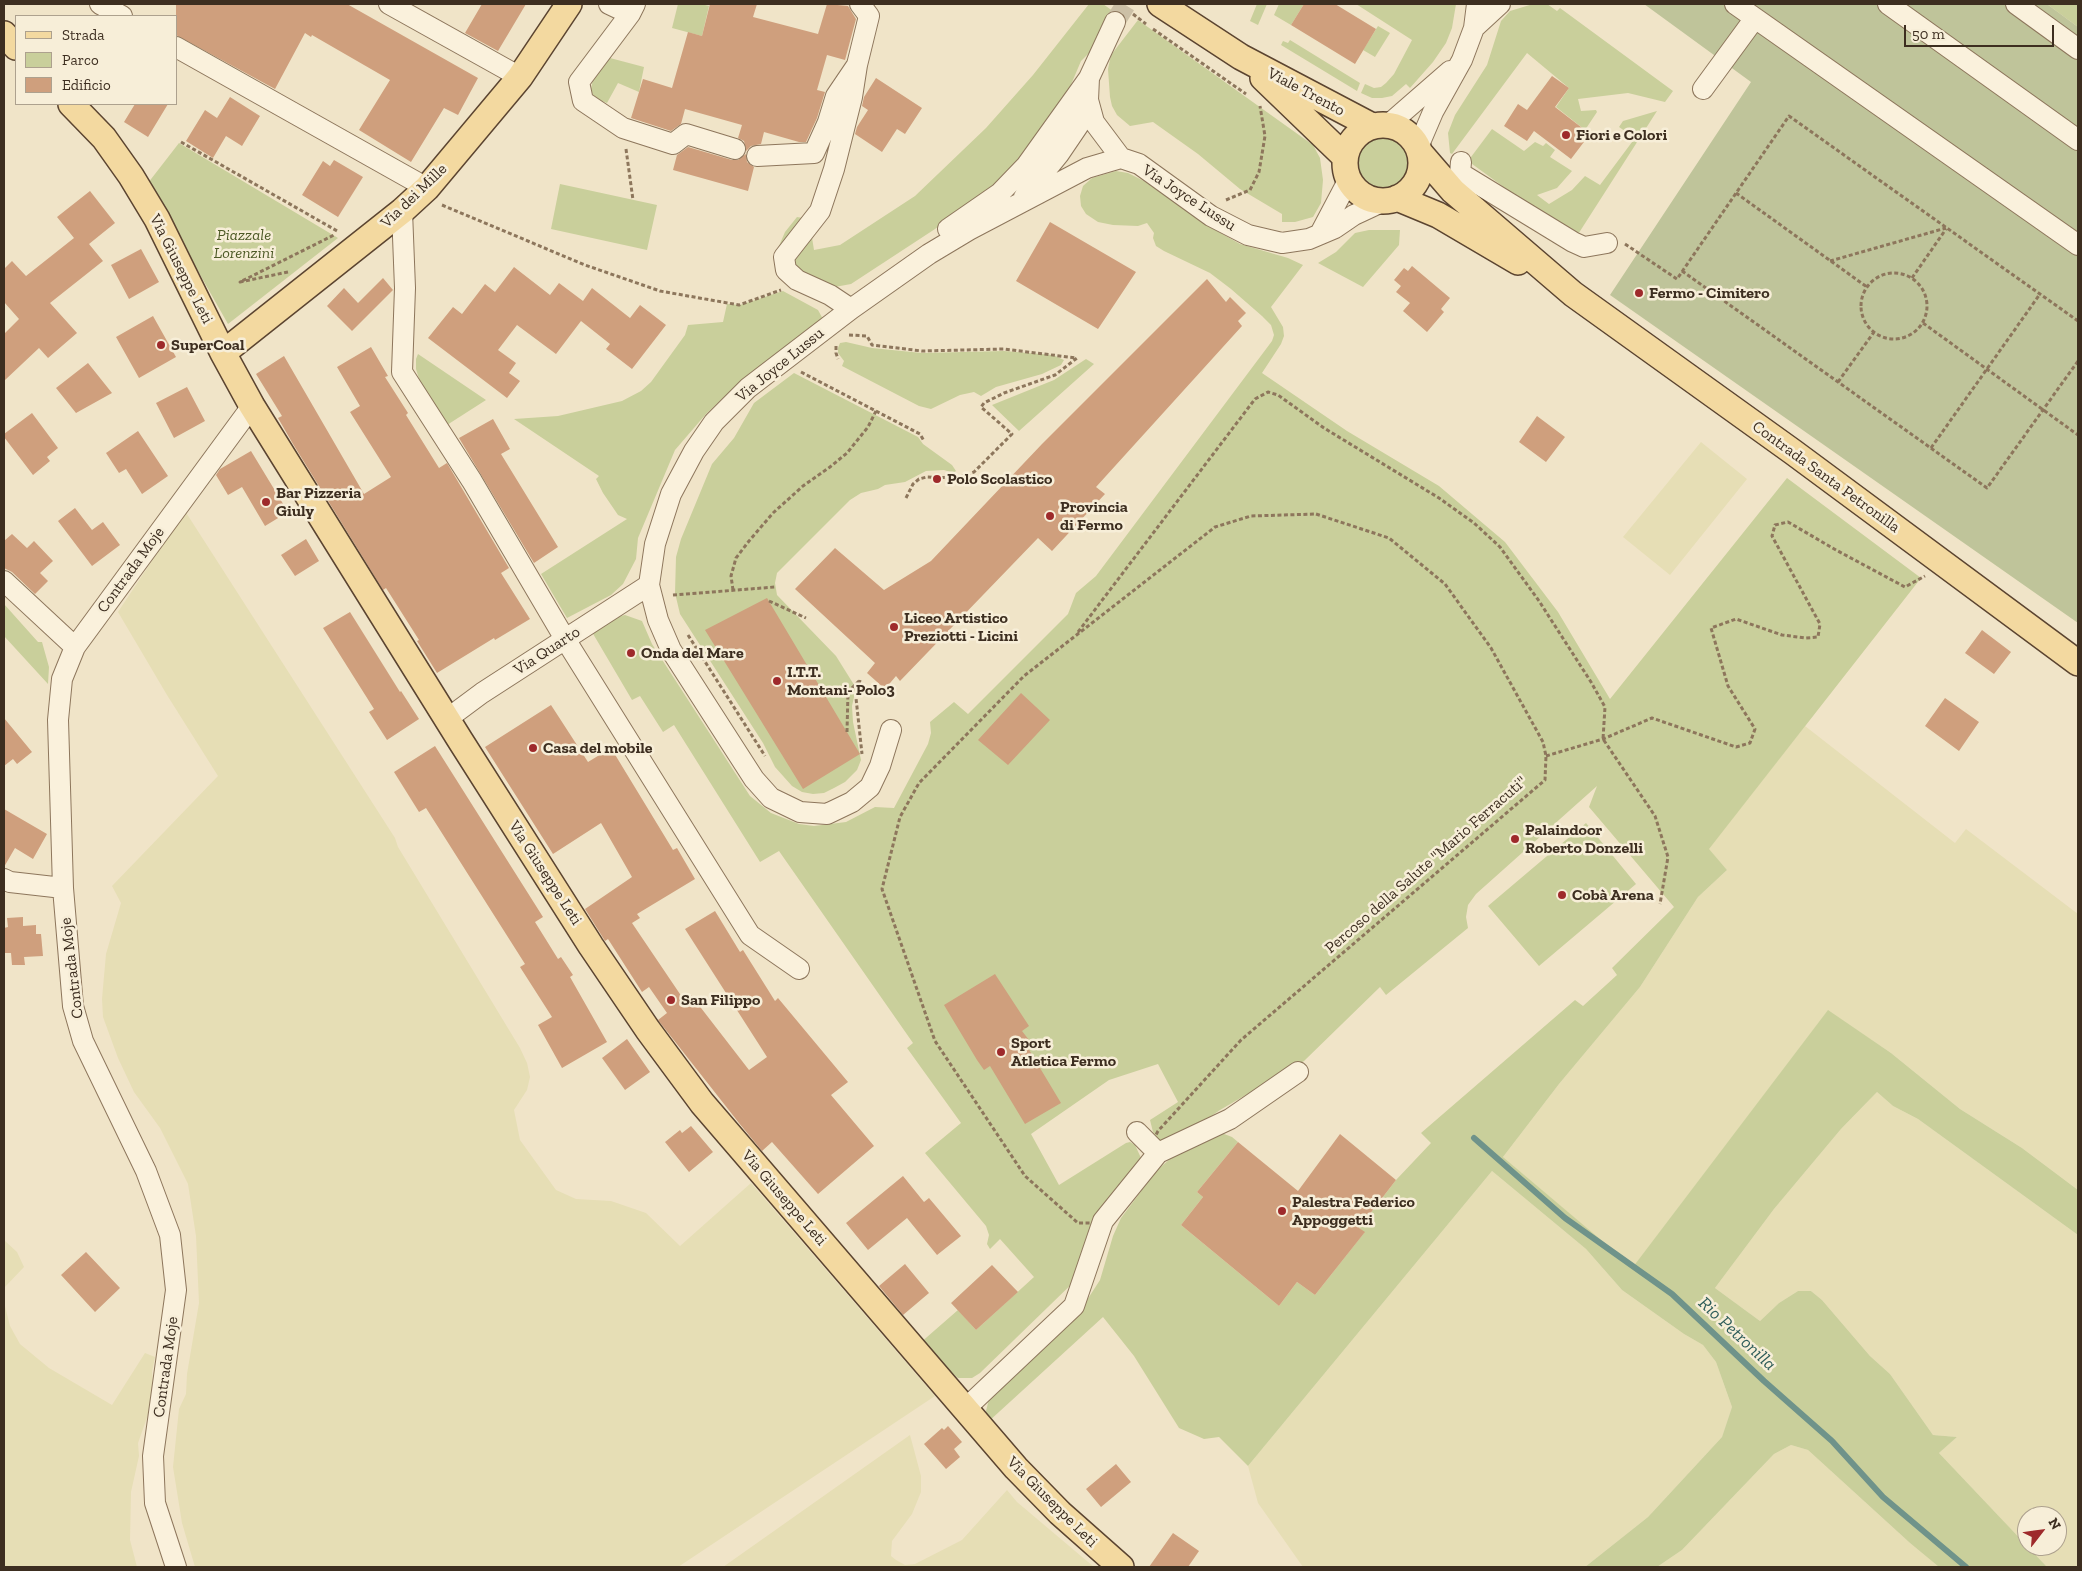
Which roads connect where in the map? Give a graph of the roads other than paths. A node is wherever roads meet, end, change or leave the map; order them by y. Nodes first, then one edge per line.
1 (100, 4) edge
2 (389, 4) edge
3 (569, 4) edge
4 (609, 4) edge
5 (860, 4) edge
6 (1160, 4) edge
7 (1477, 4) edge
8 (1500, 4) edge
9 (1736, 4) edge
10 (1888, 4) edge
11 (2016, 4) edge
12 (632, 9) edge
13 (120, 15) edge
14 (1120, 16) tunnel mouth
15 (1755, 18) junction
16 (1474, 28) junction
17 (4, 34) edge
18 (15, 46) edge
19 (178, 48) edge
20 (2078, 49) edge
21 (1241, 57) junction
22 (1462, 60) junction
23 (857, 65) junction
24 (520, 77) junction
25 (1090, 78) junction
26 (1703, 89) dead end
27 (1088, 100) junction
28 (72, 105) edge
29 (1380, 125) junction
30 (2078, 140) edge
31 (735, 149) dead end
32 (1419, 151) junction
33 (757, 156) dead end
34 (1121, 158) junction
35 (1461, 162) dead end
36 (1347, 168) junction
37 (427, 188) junction
38 (1390, 200) junction
39 (1018, 204) junction
40 (402, 211) junction
41 (1320, 234) junction
42 (1615, 242) road end
43 (2078, 245) edge
44 (929, 254) junction
45 (1573, 294) junction
46 (851, 309) junction
47 (223, 353) junction
48 (252, 406) junction
49 (4, 581) edge
50 (650, 585) junction
51 (565, 639) junction
52 (75, 647) junction
53 (2078, 663) edge
54 (447, 719) junction
55 (891, 730) dead end
56 (4, 878) edge
57 (64, 888) junction
58 (799, 969) dead end
59 (1298, 1072) dead end
60 (966, 1408) junction
61 (176, 1567) edge
62 (1121, 1567) edge

1 - 13 street
2 - 24 street
3 - 24 main road, Via dei Mille
4 - 12 street
5 - 23 street
6 - 21 main road, Viale Trento
7 - 16 street
8 - 16 street
9 - 15 street
10 - 30 street
11 - 20 street
12 - 31 street
14 - 25 street
15 - 26 street
15 - 43 street
16 - 22 street
17 - 18 main road
19 - 37 street
21 - 29 main road, Viale Trento
21 - 36 main road, Viale Trento
22 - 29 street
22 - 32 street
23 - 33 street
23 - 46 street
24 - 37 main road, Via dei Mille
25 - 27 street
25 - 44 street
27 - 34 street
27 - 39 street
28 - 47 main road, Via Giuseppe Leti
29 - 32 main road, Viale Trento
29 - 36 main road, Viale Trento
32 - 38 main road
32 - 45 main road, Contrada Santa Petronilla
34 - 39 street, Via Joyce Lussu
34 - 41 street, Via Joyce Lussu
35 - 42 street
36 - 38 main road, Viale Trento
36 - 41 street
37 - 40 main road, Via dei Mille
38 - 41 street, Via Joyce Lussu
38 - 45 main road, Contrada Santa Petronilla
39 - 44 street, Via Joyce Lussu
40 - 47 main road, Via dei Mille
40 - 51 street
44 - 46 street, Via Joyce Lussu
45 - 53 main road, Contrada Santa Petronilla
46 - 50 street, Via Joyce Lussu
47 - 48 main road, Via Giuseppe Leti
48 - 52 street, Contrada Moje
48 - 54 main road, Via Giuseppe Leti
49 - 52 street
50 - 51 street, Via Quarto
50 - 55 street, Via Joyce Lussu
51 - 54 street, Via Quarto
51 - 58 street
52 - 57 street, Contrada Moje
54 - 60 main road, Via Giuseppe Leti
56 - 57 street
57 - 61 street, Contrada Moje
59 - 60 street
60 - 62 main road, Via Giuseppe Leti

